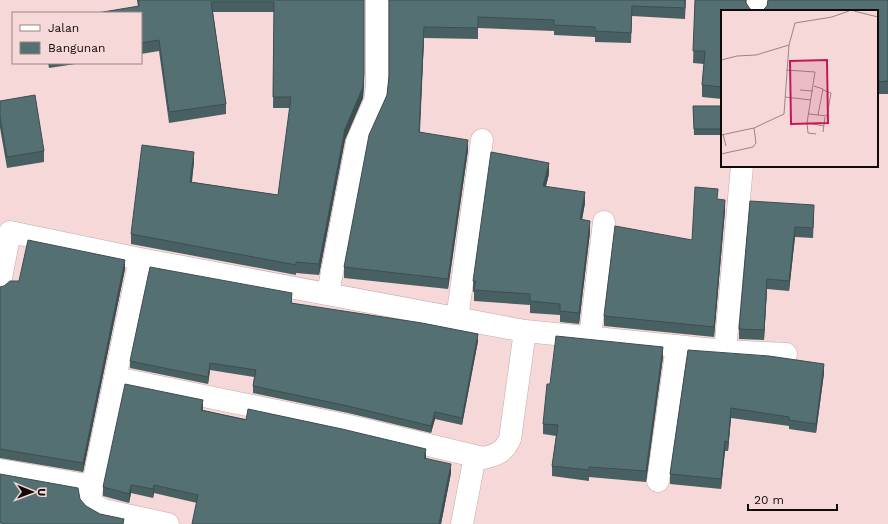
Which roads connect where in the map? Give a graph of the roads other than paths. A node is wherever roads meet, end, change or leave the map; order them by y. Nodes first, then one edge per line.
1 (377, 0) edge
2 (758, 0) edge
3 (757, 10) edge
4 (482, 140) dead end
5 (742, 167) edge
6 (604, 222) dead end
7 (5, 232) edge
8 (140, 259) junction
9 (0, 283) edge
10 (328, 293) junction
11 (457, 319) junction
12 (525, 330) junction
13 (590, 337) junction
14 (677, 346) junction
15 (725, 351) junction
16 (786, 354) dead end
17 (116, 378) junction
18 (475, 456) junction
19 (0, 470) edge
20 (658, 481) dead end
21 (92, 486) junction
22 (168, 524) edge
23 (462, 524) edge

1 - 10 street
2 - 3 street
4 - 11 street
5 - 15 street
6 - 13 street
7 - 8 street
7 - 9 street
8 - 10 street
8 - 17 street
10 - 11 street
11 - 12 street
12 - 13 street
12 - 18 street
13 - 14 street
14 - 15 street
14 - 20 street
15 - 16 street
17 - 18 street
17 - 21 street
18 - 23 street
19 - 21 street
21 - 22 street

